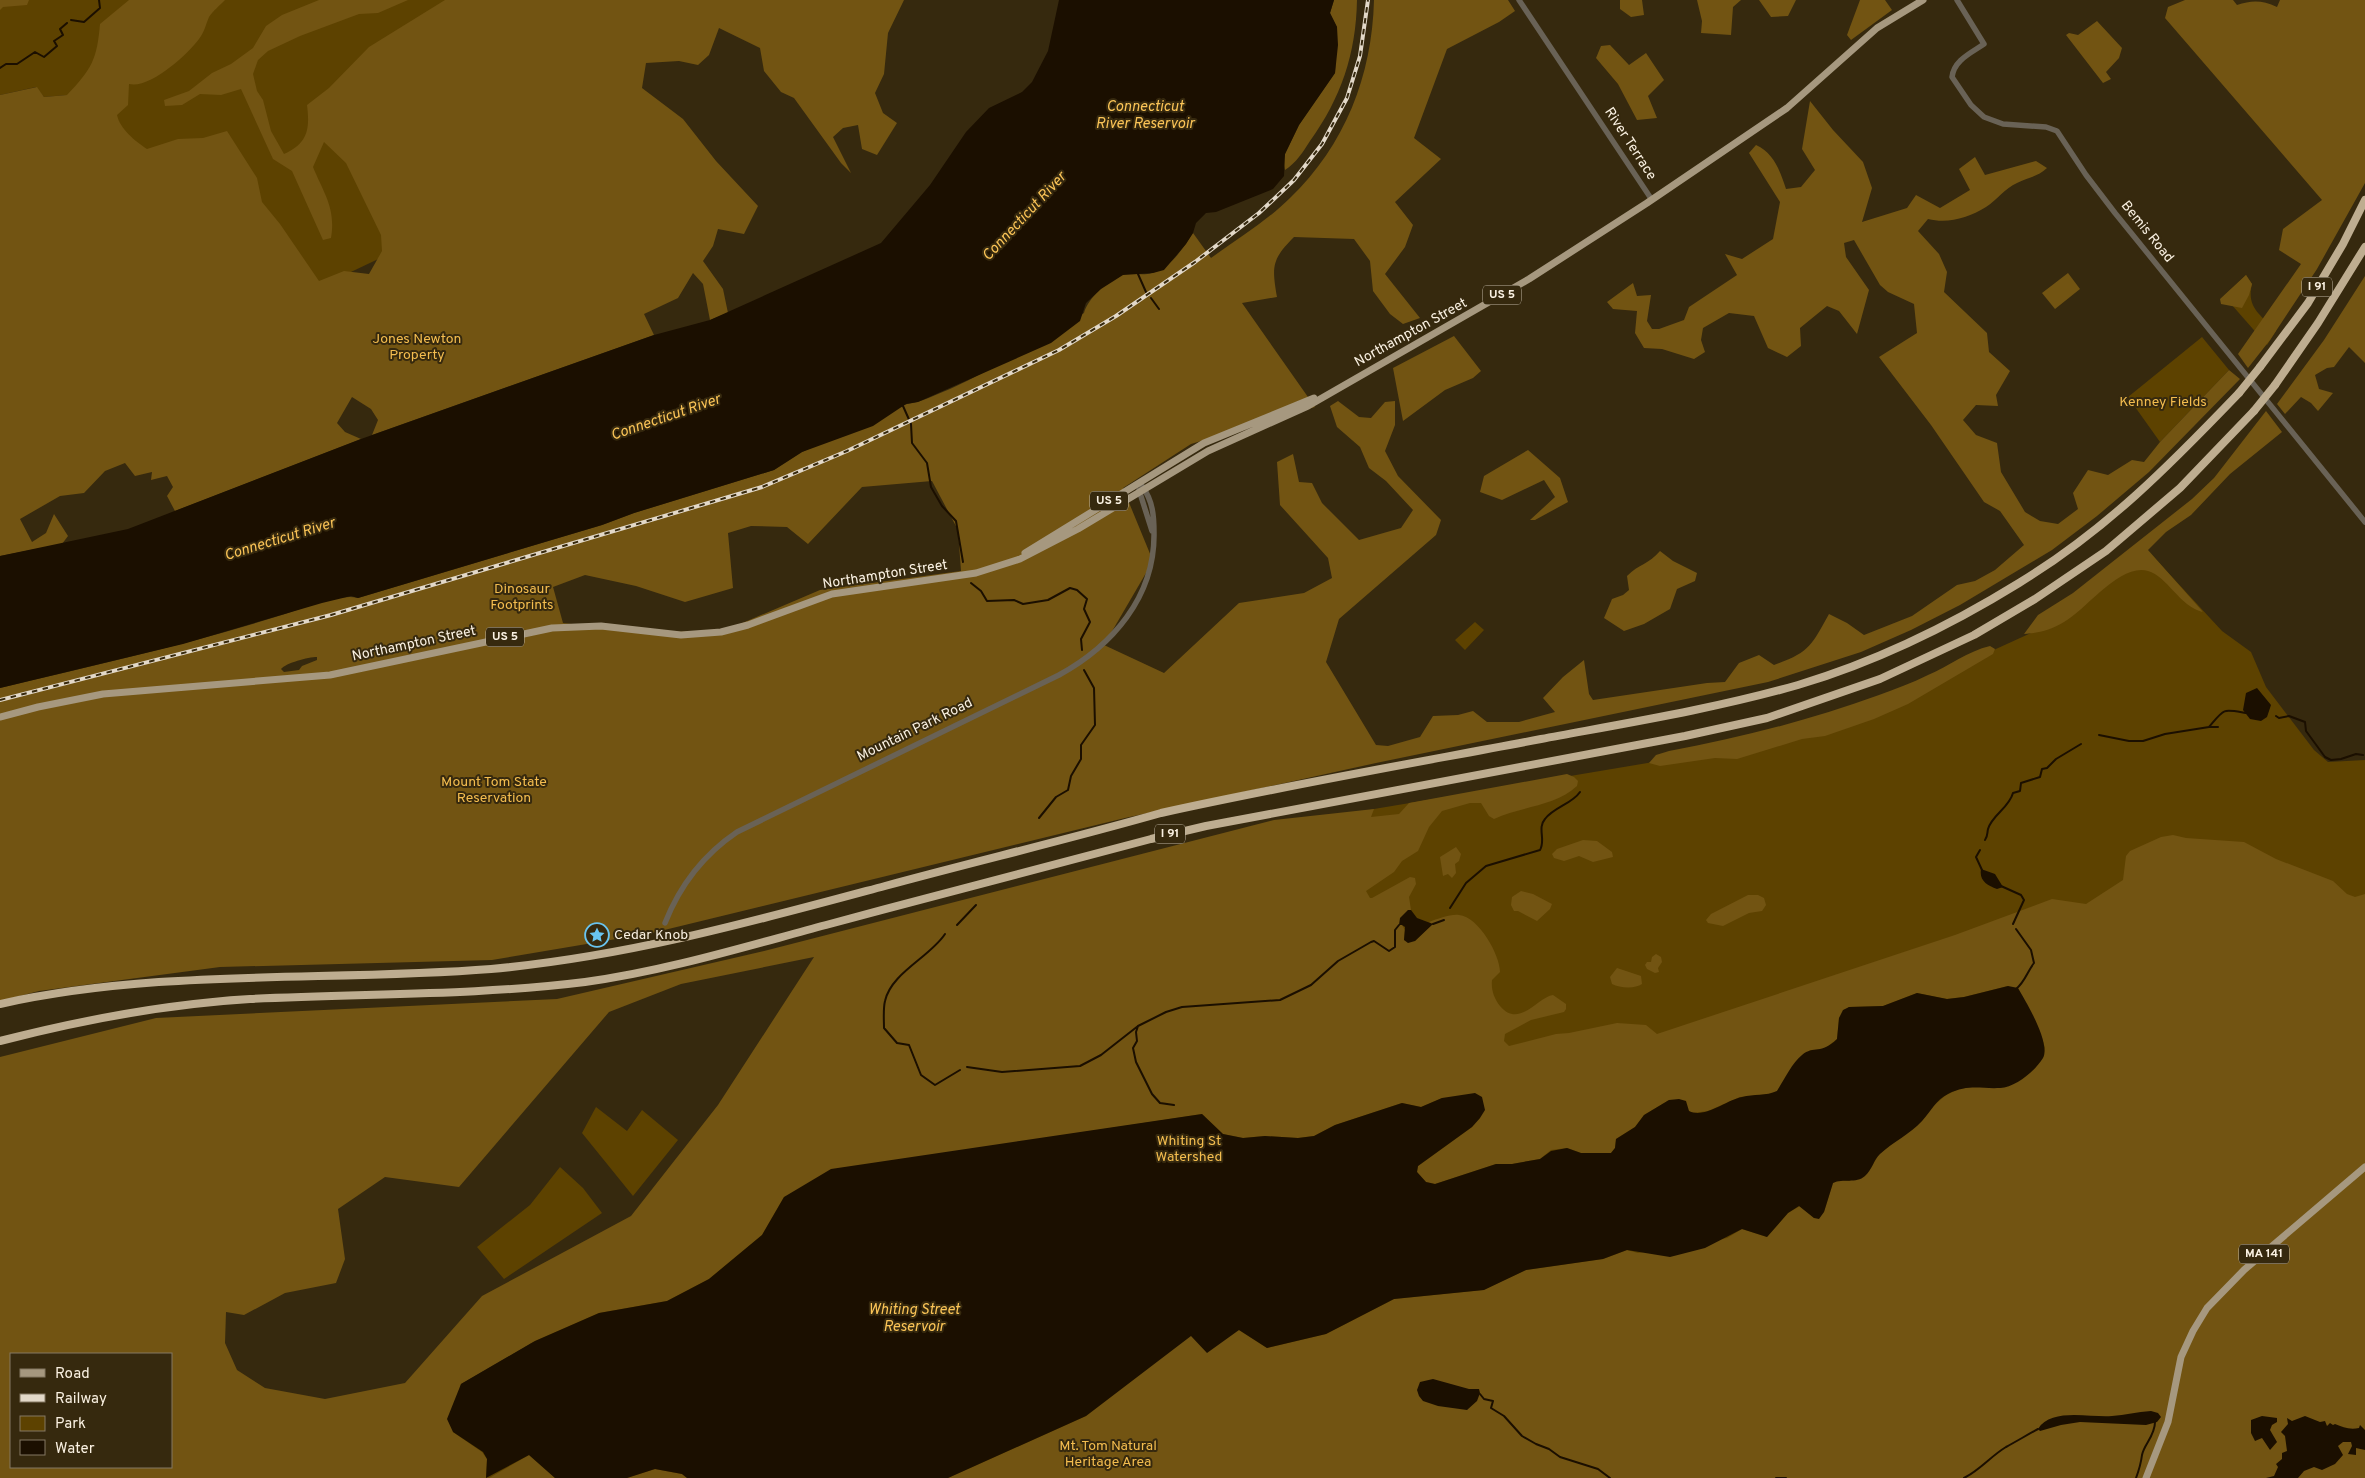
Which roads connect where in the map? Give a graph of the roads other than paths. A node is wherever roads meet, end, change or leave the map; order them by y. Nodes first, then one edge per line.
1 (1519, 0) edge
2 (1923, 0) edge
3 (1957, 0) edge
4 (1652, 200) junction
5 (2365, 200) edge
6 (2365, 247) edge
7 (1333, 390) junction
8 (1139, 482) junction
9 (1142, 491) junction
10 (2365, 522) edge
11 (1007, 564) junction
12 (0, 717) edge
13 (665, 923) dead end
14 (0, 1004) edge
15 (0, 1040) edge
16 (2365, 1167) edge
17 (2146, 1478) edge

1 - 4 street, River Terrace
2 - 4 main road, US 5
3 - 10 street, Bemis Road
4 - 7 main road, Northampton Street / US 5
5 - 14 highway, I 91, bridge
6 - 15 highway, I 91, bridge
7 - 8 main road, US 5
7 - 9 main road, US 5
8 - 9 street, Mountain Park Road
8 - 11 main road, US 5
9 - 11 main road, US 5
9 - 13 street, Mountain Park Road
11 - 12 main road, Northampton Street / US 5
16 - 17 main road, MA 141

